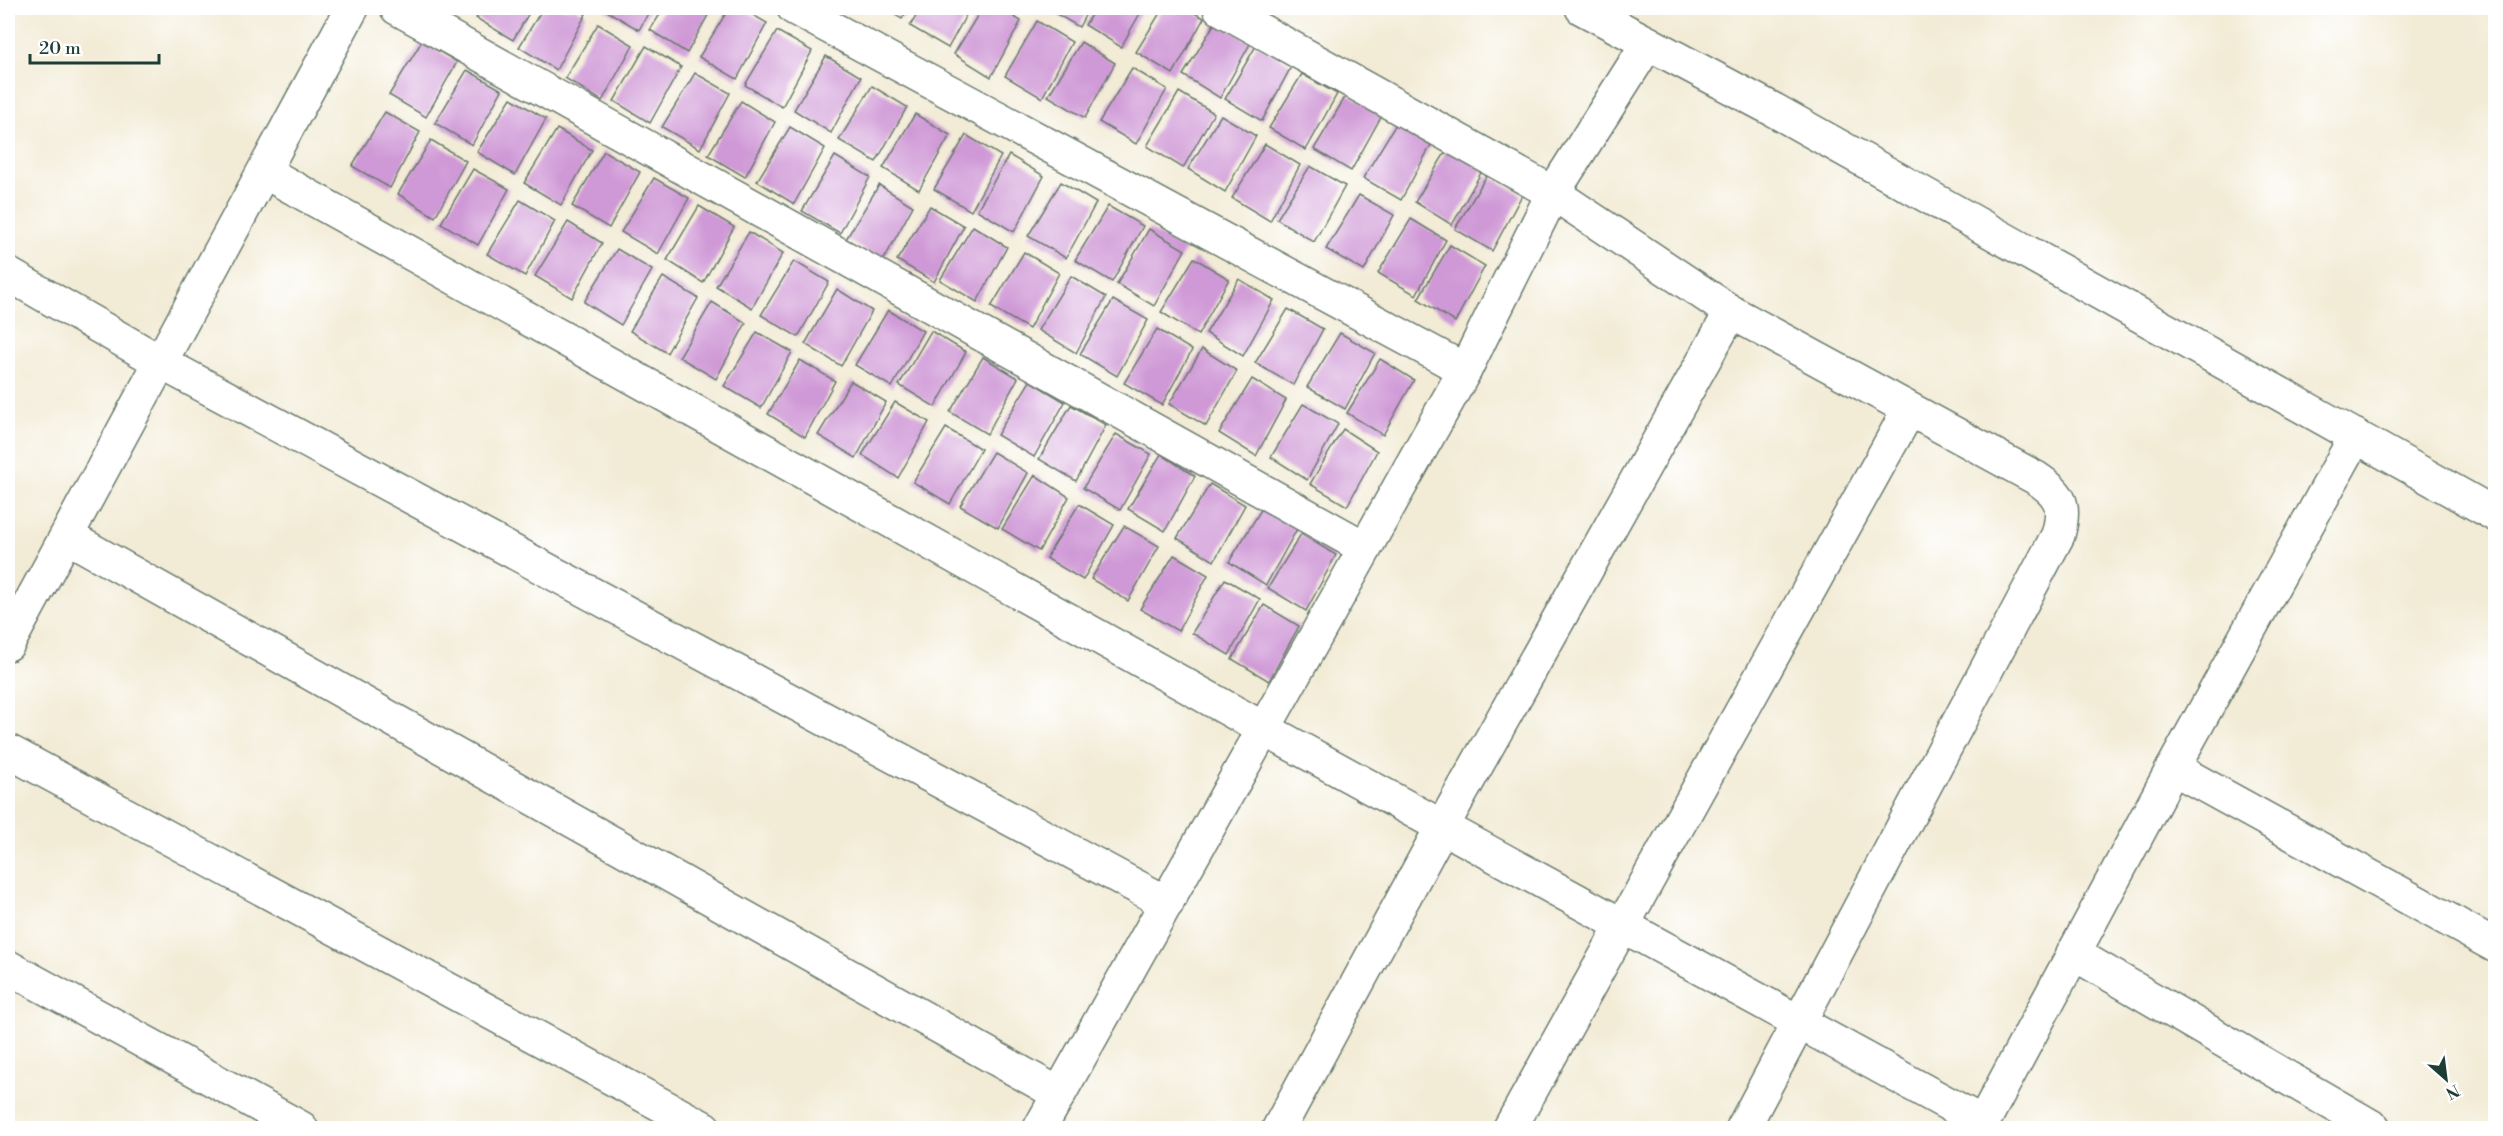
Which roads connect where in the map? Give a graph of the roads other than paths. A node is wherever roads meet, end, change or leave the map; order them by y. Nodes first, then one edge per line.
1 (352, 8) edge
2 (397, 8) edge
3 (794, 8) edge
4 (1220, 8) edge
5 (1582, 8) edge
6 (1648, 43) junction
7 (265, 172) junction
8 (1553, 193) junction
9 (8, 274) edge
10 (1731, 312) junction
11 (162, 363) junction
12 (1465, 370) junction
13 (1909, 410) junction
14 (2356, 436) junction
15 (2496, 514) edge
16 (68, 537) junction
17 (1365, 548) junction
18 (8, 644) edge
19 (1264, 729) junction
20 (8, 751) edge
21 (2172, 768) junction
22 (1442, 827) junction
23 (1167, 903) junction
24 (1622, 925) junction
25 (2496, 946) edge
26 (2073, 953) junction
27 (8, 967) edge
28 (1800, 1023) junction
29 (1059, 1094) junction
30 (1982, 1126) edge
31 (301, 1128) edge
32 (704, 1128) edge
33 (1040, 1128) edge
34 (1279, 1128) edge
35 (1510, 1128) edge
36 (1743, 1128) edge
37 (2374, 1128) edge

1 - 7 street
2 - 17 street
3 - 12 street
4 - 8 street
5 - 6 street
6 - 8 street
6 - 14 street
7 - 11 street
7 - 19 street
8 - 10 street
8 - 12 street
9 - 11 street
10 - 13 street
10 - 22 street
11 - 16 street
11 - 23 street
12 - 17 street
13 - 24 street
13 - 28 street
14 - 15 street
14 - 21 street
16 - 18 street
16 - 29 street
17 - 19 street
19 - 22 street
19 - 23 street
20 - 32 street
21 - 25 street
21 - 26 street
22 - 24 street
22 - 34 street
23 - 29 street
24 - 28 street
24 - 35 street
26 - 30 street
26 - 37 street
27 - 31 street
28 - 30 street
28 - 36 street
29 - 33 street

